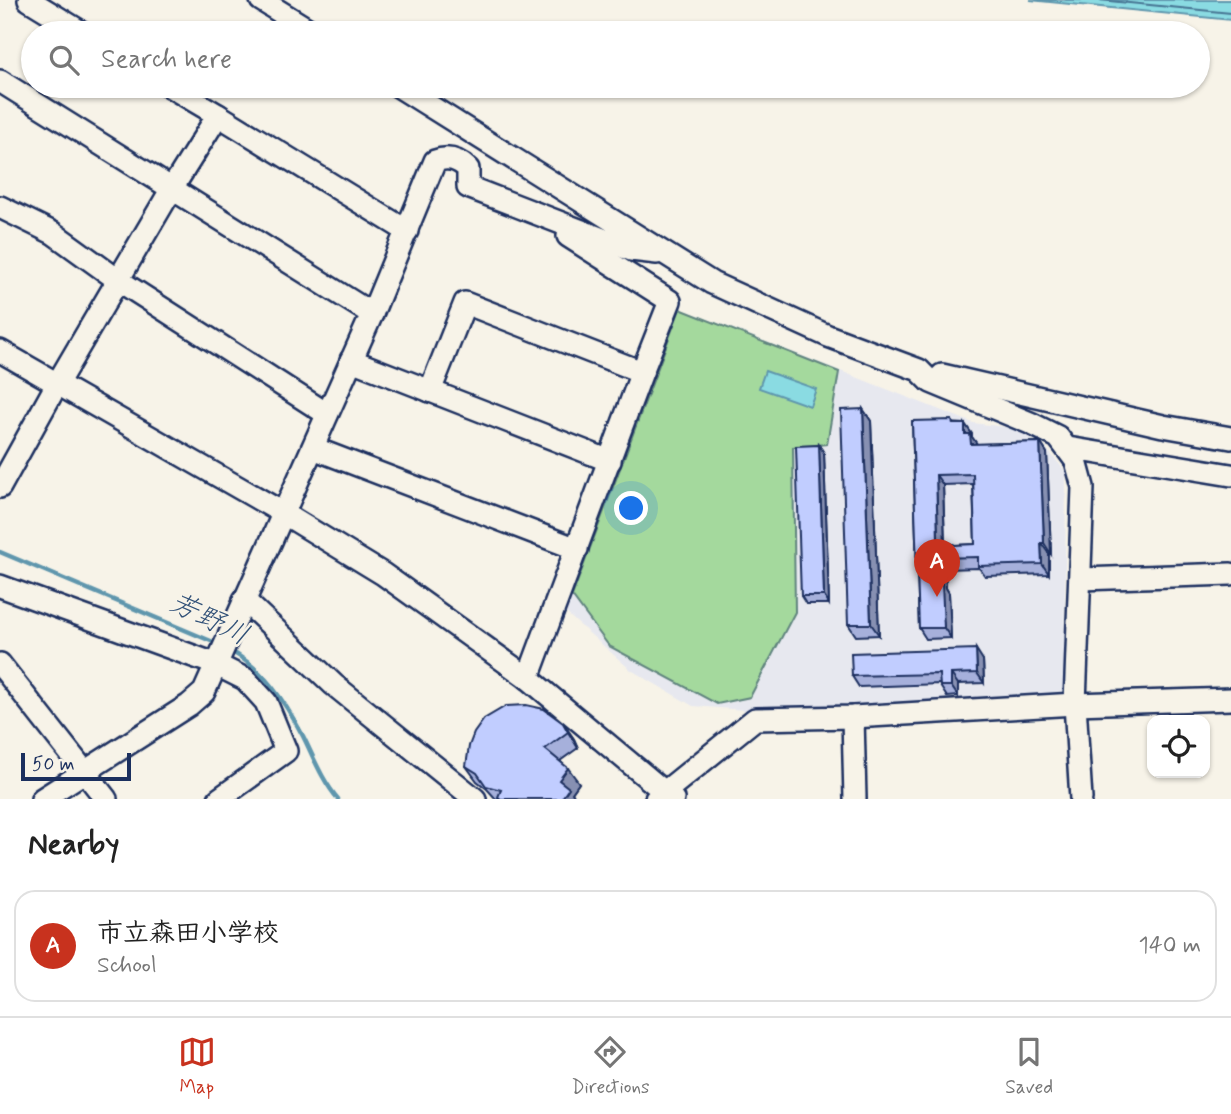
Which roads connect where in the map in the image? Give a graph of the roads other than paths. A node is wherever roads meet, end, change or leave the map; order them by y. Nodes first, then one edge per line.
1 (29, 0) edge
2 (261, 0) edge
3 (63, 21) edge
4 (295, 21) edge
5 (0, 81) edge
6 (21, 94) edge
7 (27, 98) edge
8 (189, 98) edge
9 (416, 98) edge
10 (218, 116) junction
11 (171, 190) junction
12 (0, 207) edge
13 (531, 212) junction
14 (407, 231) junction
15 (664, 253) junction
16 (118, 280) junction
17 (372, 314) junction
18 (0, 351) edge
19 (351, 360) junction
20 (919, 370) junction
21 (642, 372) junction
22 (57, 384) junction
23 (430, 391) junction
24 (327, 414) junction
25 (1231, 438) edge
26 (313, 448) junction
27 (1068, 448) junction
28 (610, 461) junction
29 (1231, 475) edge
30 (0, 485) edge
31 (283, 513) junction
32 (577, 549) junction
33 (1231, 574) edge
34 (1081, 579) junction
35 (0, 586) edge
36 (240, 610) junction
37 (217, 660) junction
38 (0, 664) edge
39 (528, 678) junction
40 (1231, 699) edge
41 (1075, 704) junction
42 (853, 717) junction
43 (84, 771) junction
44 (665, 796) edge
45 (42, 799) edge
46 (106, 799) edge
47 (219, 799) edge
48 (475, 799) edge
49 (855, 799) edge
50 (1081, 799) edge

1 - 3 street
2 - 4 street
5 - 6 street
7 - 11 street
8 - 10 street
9 - 15 street
10 - 11 street
10 - 14 street
11 - 16 street
11 - 17 street
12 - 16 street
13 - 14 street
13 - 15 street
13 - 21 street
14 - 17 street
15 - 20 street
16 - 22 street
16 - 24 street
17 - 19 street
18 - 22 street
19 - 23 street
19 - 24 street
20 - 25 street
20 - 27 street
21 - 23 street
21 - 28 street
22 - 30 street
22 - 31 street
23 - 28 street
24 - 26 street
26 - 31 street
26 - 32 street
27 - 29 street
27 - 34 street
28 - 32 street
31 - 36 street
31 - 39 street
32 - 39 street
33 - 34 street
34 - 41 street
35 - 37 street
36 - 37 street
36 - 48 street
37 - 43 street
37 - 47 street
38 - 43 street
39 - 44 street
40 - 41 street
41 - 42 street
41 - 50 street
42 - 44 street
42 - 49 street
43 - 45 street
43 - 46 street

